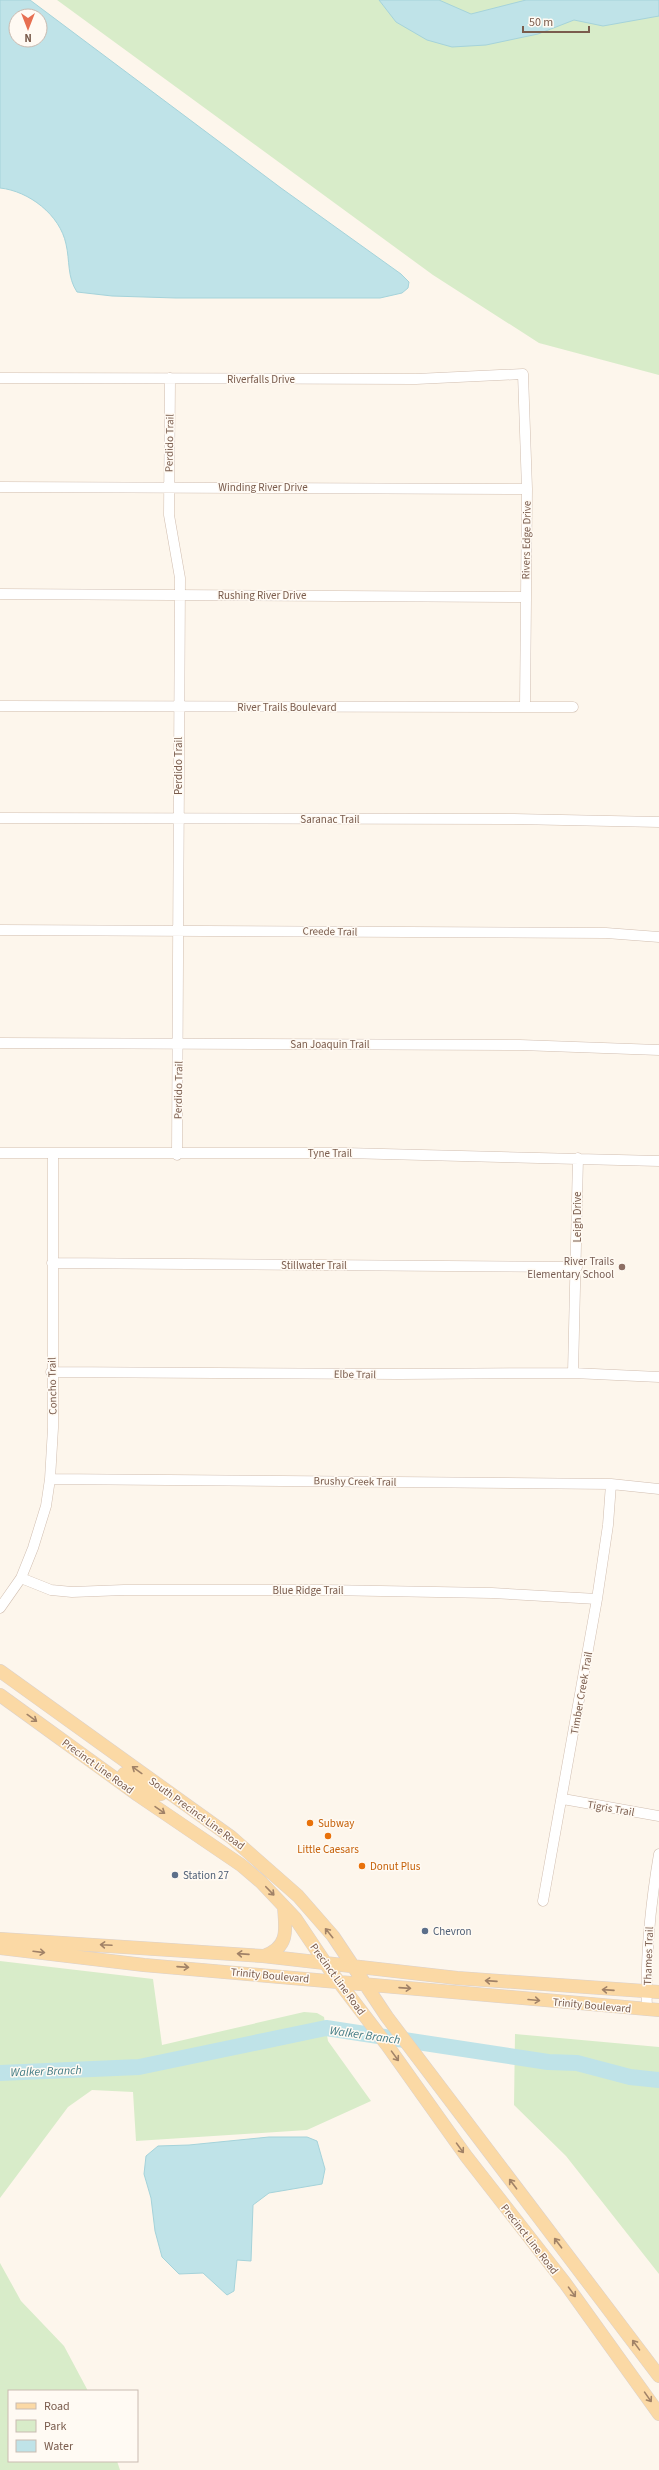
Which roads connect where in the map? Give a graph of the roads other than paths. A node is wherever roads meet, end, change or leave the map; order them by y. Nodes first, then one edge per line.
1 (522, 374) joint
2 (0, 378) edge
3 (170, 378) junction
4 (0, 487) edge
5 (168, 487) junction
6 (527, 489) junction
7 (0, 594) edge
8 (180, 594) junction
9 (524, 597) junction
10 (0, 706) edge
11 (179, 706) junction
12 (525, 707) junction
13 (573, 707) dead end
14 (0, 818) edge
15 (178, 818) junction
16 (659, 822) edge
17 (0, 930) edge
18 (178, 930) junction
19 (659, 937) edge
20 (0, 1043) edge
21 (178, 1044) junction
22 (659, 1050) edge
23 (0, 1153) edge
24 (52, 1153) junction
25 (177, 1155) junction
26 (578, 1158) junction
27 (659, 1161) edge
28 (52, 1264) junction
29 (577, 1266) junction
30 (51, 1372) junction
31 (573, 1372) junction
32 (659, 1377) edge
33 (50, 1479) junction
34 (611, 1484) junction
35 (659, 1489) edge
36 (21, 1578) junction
37 (597, 1599) junction
38 (0, 1608) edge
39 (0, 1670) edge
40 (0, 1695) edge
41 (46, 1728) junction
42 (164, 1790) junction
43 (563, 1799) junction
44 (191, 1809) junction
45 (659, 1816) edge
46 (178, 1823) junction
47 (659, 1854) edge
48 (543, 1901) dead end
49 (284, 1907) junction
50 (0, 1939) edge
51 (0, 1948) edge
52 (263, 1956) junction
53 (323, 1961) junction
54 (351, 1965) junction
55 (340, 1982) junction
56 (366, 1986) junction
57 (653, 1992) edge
58 (653, 2010) edge
59 (659, 2376) edge
60 (659, 2414) edge

1 - 3 street, Riverfalls Drive
1 - 6 street, Rivers Edge Drive
2 - 3 street, Riverfalls Drive
3 - 5 street, Perdido Trail
4 - 5 street, Winding River Drive
5 - 6 street, Winding River Drive
5 - 8 street, Perdido Trail
6 - 9 street, Rivers Edge Drive
7 - 8 street, Rushing River Drive
8 - 9 street, Rushing River Drive
8 - 11 street, Perdido Trail
9 - 12 street, Rivers Edge Drive
10 - 11 street, River Trails Boulevard
11 - 12 street, River Trails Boulevard
11 - 15 street, Perdido Trail
12 - 13 street, River Trails Boulevard
14 - 15 street, Saranac Trail
15 - 16 street, Saranac Trail
15 - 18 street, Perdido Trail
17 - 18 street, Creede Trail
18 - 19 street, Creede Trail
18 - 21 street, Perdido Trail
20 - 21 street, San Joaquin Trail
21 - 22 street, San Joaquin Trail
21 - 25 street, Perdido Trail
23 - 24 street, Tyne Trail
24 - 25 street, Tyne Trail
24 - 28 street, Concho Trail
25 - 26 street, Tyne Trail
26 - 27 street, Tyne Trail
26 - 29 street, Leigh Drive
28 - 29 street, Stillwater Trail
28 - 30 street, Concho Trail
29 - 31 street, Leigh Drive
30 - 31 street, Elbe Trail
30 - 33 street, Concho Trail
31 - 32 street, Elbe Trail
33 - 34 street, Brushy Creek Trail
33 - 36 street, Concho Trail
34 - 35 street, Brushy Creek Trail
34 - 37 street, Timber Creek Trail
36 - 37 street, Blue Ridge Trail
36 - 38 street, Concho Trail
37 - 43 street, Timber Creek Trail
42 -> 39 main road, South Precinct Line Road
40 -> 41 main road, Precinct Line Road
41 - 42 main road
41 -> 46 main road, Precinct Line Road
42 - 44 main road, South Precinct Line Road
43 - 45 street, Tigris Trail
43 - 48 street, Timber Creek Trail
44 - 46 main road
54 -> 44 main road, South Precinct Line Road
46 -> 49 main road, Precinct Line Road
47 - 57 street, Thames Trail
49 - 52 main road
49 - 53 main road, Precinct Line Road
52 -> 50 main road, Trinity Boulevard
51 -> 55 main road, Trinity Boulevard
52 - 53 main road, Trinity Boulevard
53 - 54 main road, Trinity Boulevard
53 - 55 main road, Precinct Line Road
54 - 56 main road, South Precinct Line Road
57 -> 54 main road, Trinity Boulevard
55 - 56 main road, Trinity Boulevard
55 -> 60 main road, Precinct Line Road
56 -> 58 main road, Trinity Boulevard
59 -> 56 main road, Precinct Line Road
57 - 58 street, Thames Trail

